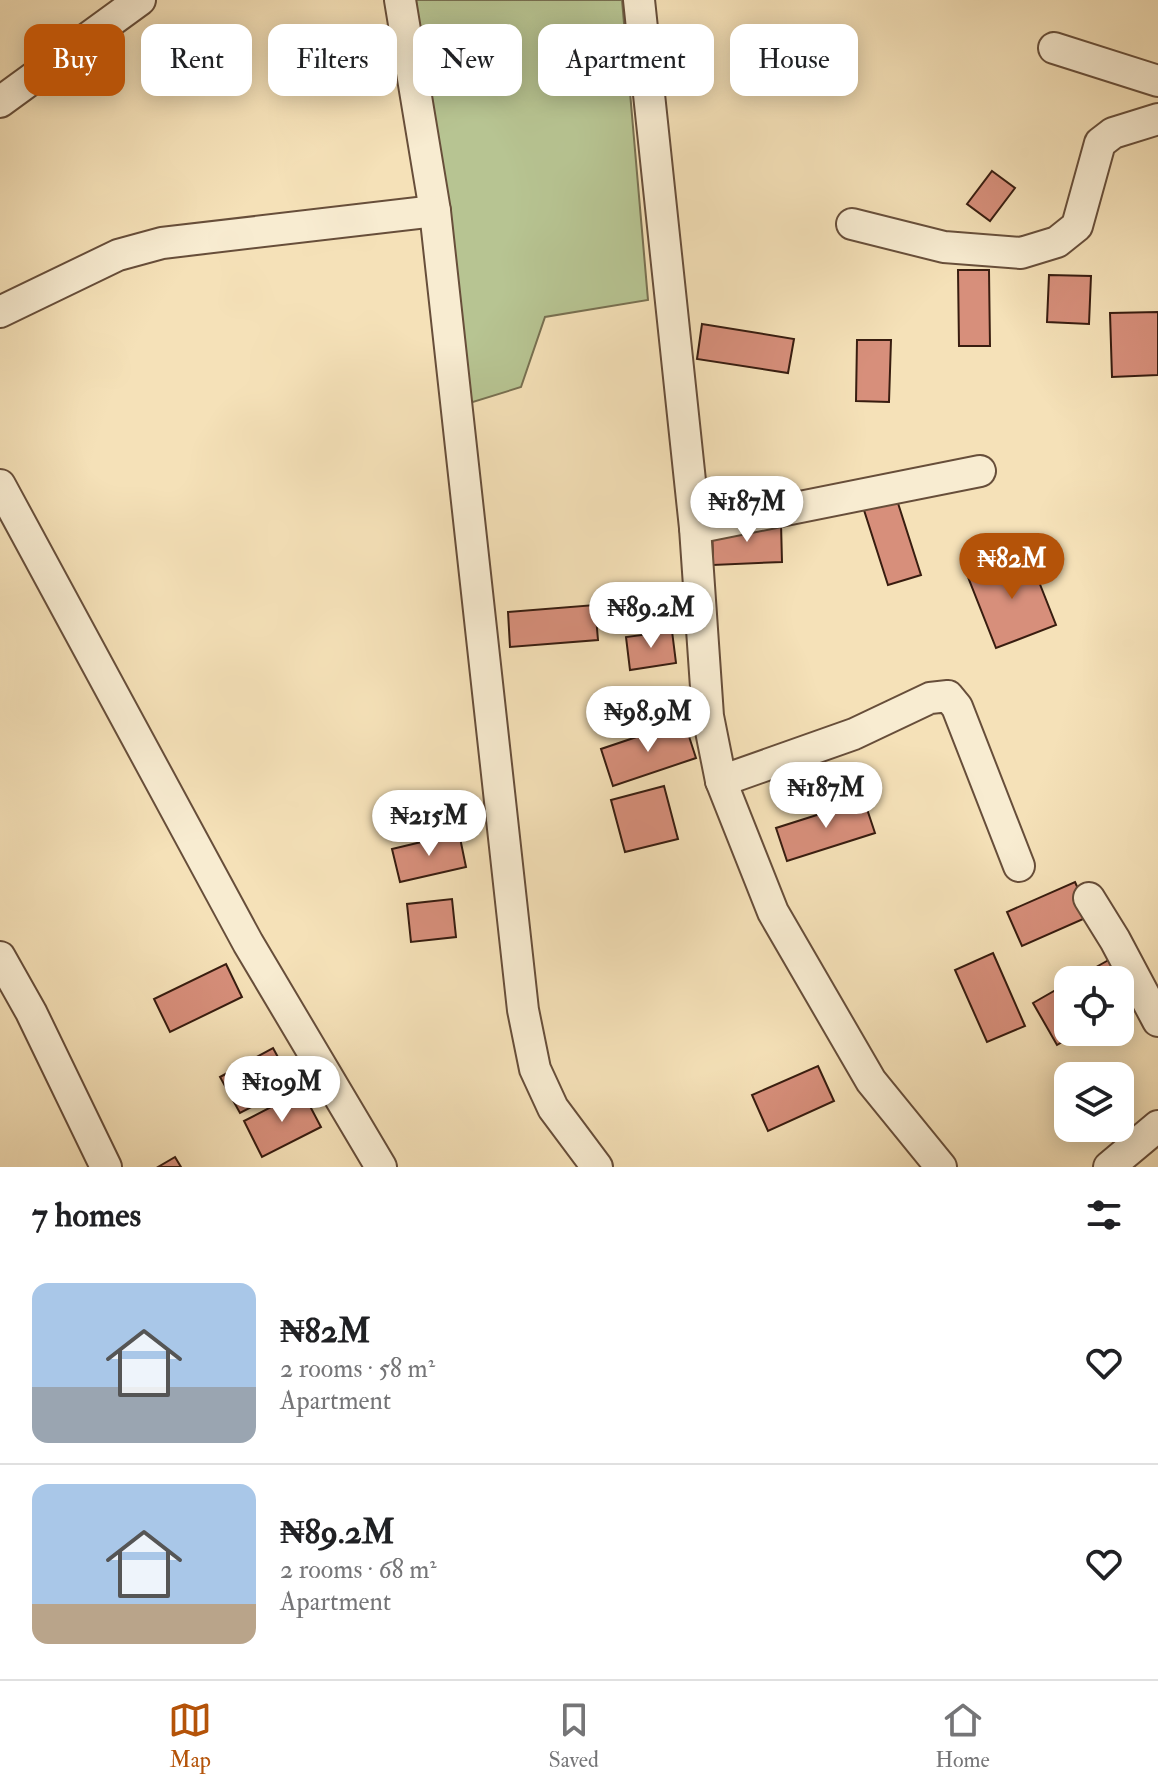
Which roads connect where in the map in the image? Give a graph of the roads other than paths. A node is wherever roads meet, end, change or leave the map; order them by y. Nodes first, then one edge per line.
1 (140, 0) edge
2 (400, 0) edge
3 (639, 0) edge
4 (1054, 48) dead end
5 (1158, 81) edge
6 (0, 102) edge
7 (1158, 119) edge
8 (435, 211) junction
9 (852, 224) dead end
10 (0, 312) edge
11 (980, 471) dead end
12 (0, 485) edge
13 (695, 528) junction
14 (721, 781) junction
15 (1019, 866) dead end
16 (1089, 898) dead end
17 (0, 957) edge
18 (1158, 1021) edge
19 (1158, 1126) edge
20 (104, 1167) edge
21 (381, 1167) edge
22 (597, 1167) edge
23 (941, 1167) edge
24 (1109, 1167) edge

1 - 6 street
2 - 8 street
3 - 13 street
4 - 5 street
7 - 9 street
8 - 10 street
8 - 22 street
11 - 13 street
12 - 21 street
13 - 14 street
14 - 15 street
14 - 23 street
16 - 18 street
17 - 20 street
19 - 24 street

